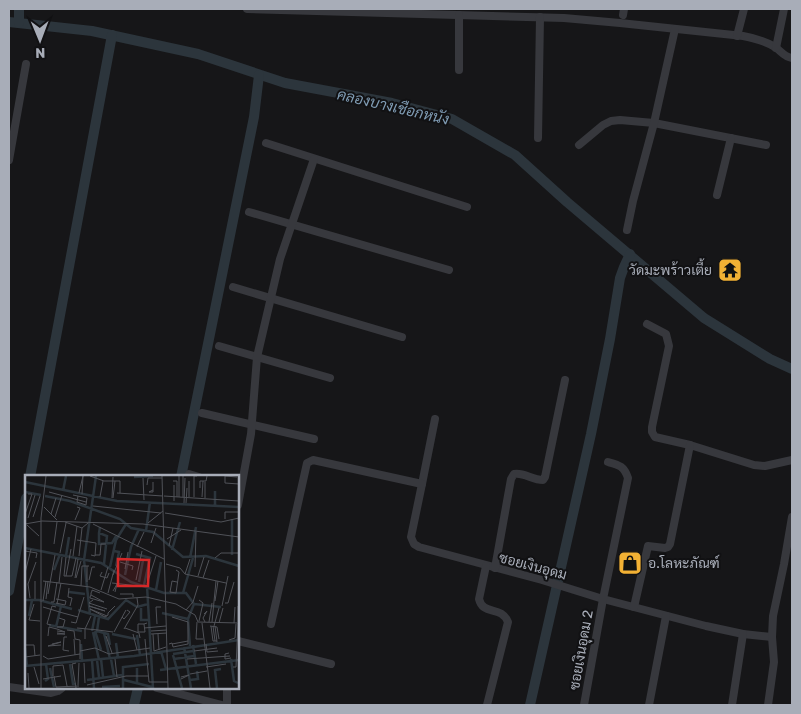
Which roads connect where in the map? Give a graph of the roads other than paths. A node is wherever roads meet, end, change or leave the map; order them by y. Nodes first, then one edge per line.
1 (247, 9) edge
2 (281, 9) edge
3 (564, 9) edge
4 (744, 9) edge
5 (784, 9) edge
6 (389, 11) edge
7 (498, 12) edge
8 (537, 14) edge
9 (459, 15) junction
10 (564, 18) junction
11 (676, 29) junction
12 (737, 36) junction
13 (776, 48) junction
14 (792, 58) edge
15 (26, 64) dead end
16 (459, 70) dead end
17 (654, 123) junction
18 (538, 138) dead end
19 (731, 138) junction
20 (266, 143) dead end
21 (579, 144) dead end
22 (766, 146) dead end
23 (314, 159) junction
24 (9, 160) edge
25 (717, 195) dead end
26 (467, 207) dead end
27 (248, 212) dead end
28 (292, 224) junction
29 (627, 230) dead end
30 (449, 270) dead end
31 (233, 287) dead end
32 (271, 298) junction
33 (646, 324) dead end
34 (402, 337) dead end
35 (219, 346) dead end
36 (258, 357) junction
37 (330, 378) dead end
38 (565, 380) dead end
39 (202, 413) dead end
40 (435, 419) dead end
41 (252, 424) junction
42 (314, 439) dead end
43 (690, 445) junction
44 (792, 460) edge
45 (608, 462) dead end
46 (190, 474) dead end
47 (194, 475) edge
48 (422, 484) junction
49 (239, 485) edge
50 (792, 517) edge
51 (486, 566) junction
52 (495, 568) junction
53 (603, 598) junction
54 (634, 607) junction
55 (666, 616) junction
56 (271, 624) dead end
57 (743, 634) junction
58 (772, 637) junction
59 (239, 641) edge
60 (331, 664) dead end
61 (9, 687) edge
62 (61, 689) edge
63 (161, 689) edge
64 (227, 689) edge
65 (222, 705) edge
66 (227, 705) edge
67 (488, 705) edge
68 (584, 705) edge
69 (649, 705) edge
70 (732, 705) edge
71 (768, 705) edge

1 - 2 street
2 - 6 street
3 - 10 street
4 - 12 street
5 - 13 street
6 - 9 street
7 - 8 street
7 - 9 street
8 - 10 street
8 - 18 street
9 - 16 street
10 - 11 street
11 - 12 street
11 - 17 street
12 - 13 street
13 - 14 street
15 - 24 street
17 - 19 street
17 - 21 street
17 - 29 street
19 - 22 street
19 - 25 street
20 - 23 street
23 - 26 street
23 - 28 street
27 - 28 street
28 - 30 street
28 - 32 street
31 - 32 street
32 - 34 street
32 - 36 street
33 - 43 street
35 - 36 street
36 - 37 street
36 - 41 street
38 - 52 street
39 - 41 street
40 - 48 street, ซอยเงินอุดม
41 - 42 street
41 - 49 street
43 - 44 street
43 - 54 street
45 - 53 street, ซอยเงินอุดม 2
46 - 47 street
48 - 51 street, ซอยเงินอุดม
48 - 56 street
50 - 58 street
51 - 52 street, ซอยเงินอุดม
51 - 67 street
52 - 53 street, ซอยเงินอุดม
53 - 54 street, ซอยเงินอุดม
53 - 68 street, ซอยเงินอุดม 2
54 - 55 street, ซอยเงินอุดม
55 - 57 street, ซอยเงินอุดม
55 - 69 street
57 - 58 street, ซอยเงินอุดม
57 - 70 street
58 - 71 street
59 - 60 street
61 - 62 street
63 - 65 street
64 - 66 street

